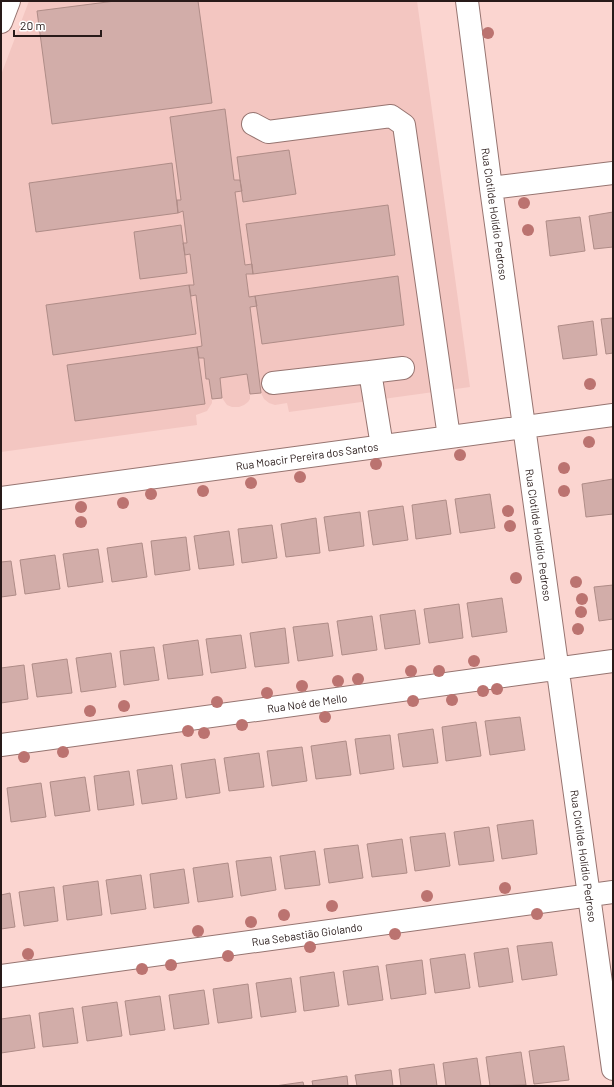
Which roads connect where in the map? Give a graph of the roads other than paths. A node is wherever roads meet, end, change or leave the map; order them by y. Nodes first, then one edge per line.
1 (467, 1) edge
2 (253, 124) dead end
3 (613, 173) edge
4 (491, 188) junction
5 (403, 368) dead end
6 (370, 372) junction
7 (273, 383) dead end
8 (613, 415) edge
9 (524, 427) junction
10 (449, 437) junction
11 (382, 446) junction
12 (1, 498) edge
13 (613, 661) edge
14 (558, 669) junction
15 (1, 745) edge
16 (613, 892) edge
17 (589, 895) junction
18 (1, 976) edge
19 (613, 1069) edge

1 - 4 street, Rua Clotilde Holídio Pedroso
2 - 10 street
3 - 4 street
4 - 9 street, Rua Clotilde Holídio Pedroso
5 - 6 street
6 - 7 street
6 - 11 street
8 - 9 street, Rua Moacir Pereira dos Santos
9 - 10 street, Rua Moacir Pereira dos Santos
9 - 14 street, Rua Clotilde Holídio Pedroso
10 - 11 street, Rua Moacir Pereira dos Santos
11 - 12 street, Rua Moacir Pereira dos Santos
13 - 14 street, Rua Noé de Mello
14 - 15 street, Rua Noé de Mello
14 - 17 street, Rua Clotilde Holídio Pedroso
16 - 17 street, Rua Sebastião Giolando
17 - 18 street, Rua Sebastião Giolando
17 - 19 street, Rua Clotilde Holídio Pedroso

